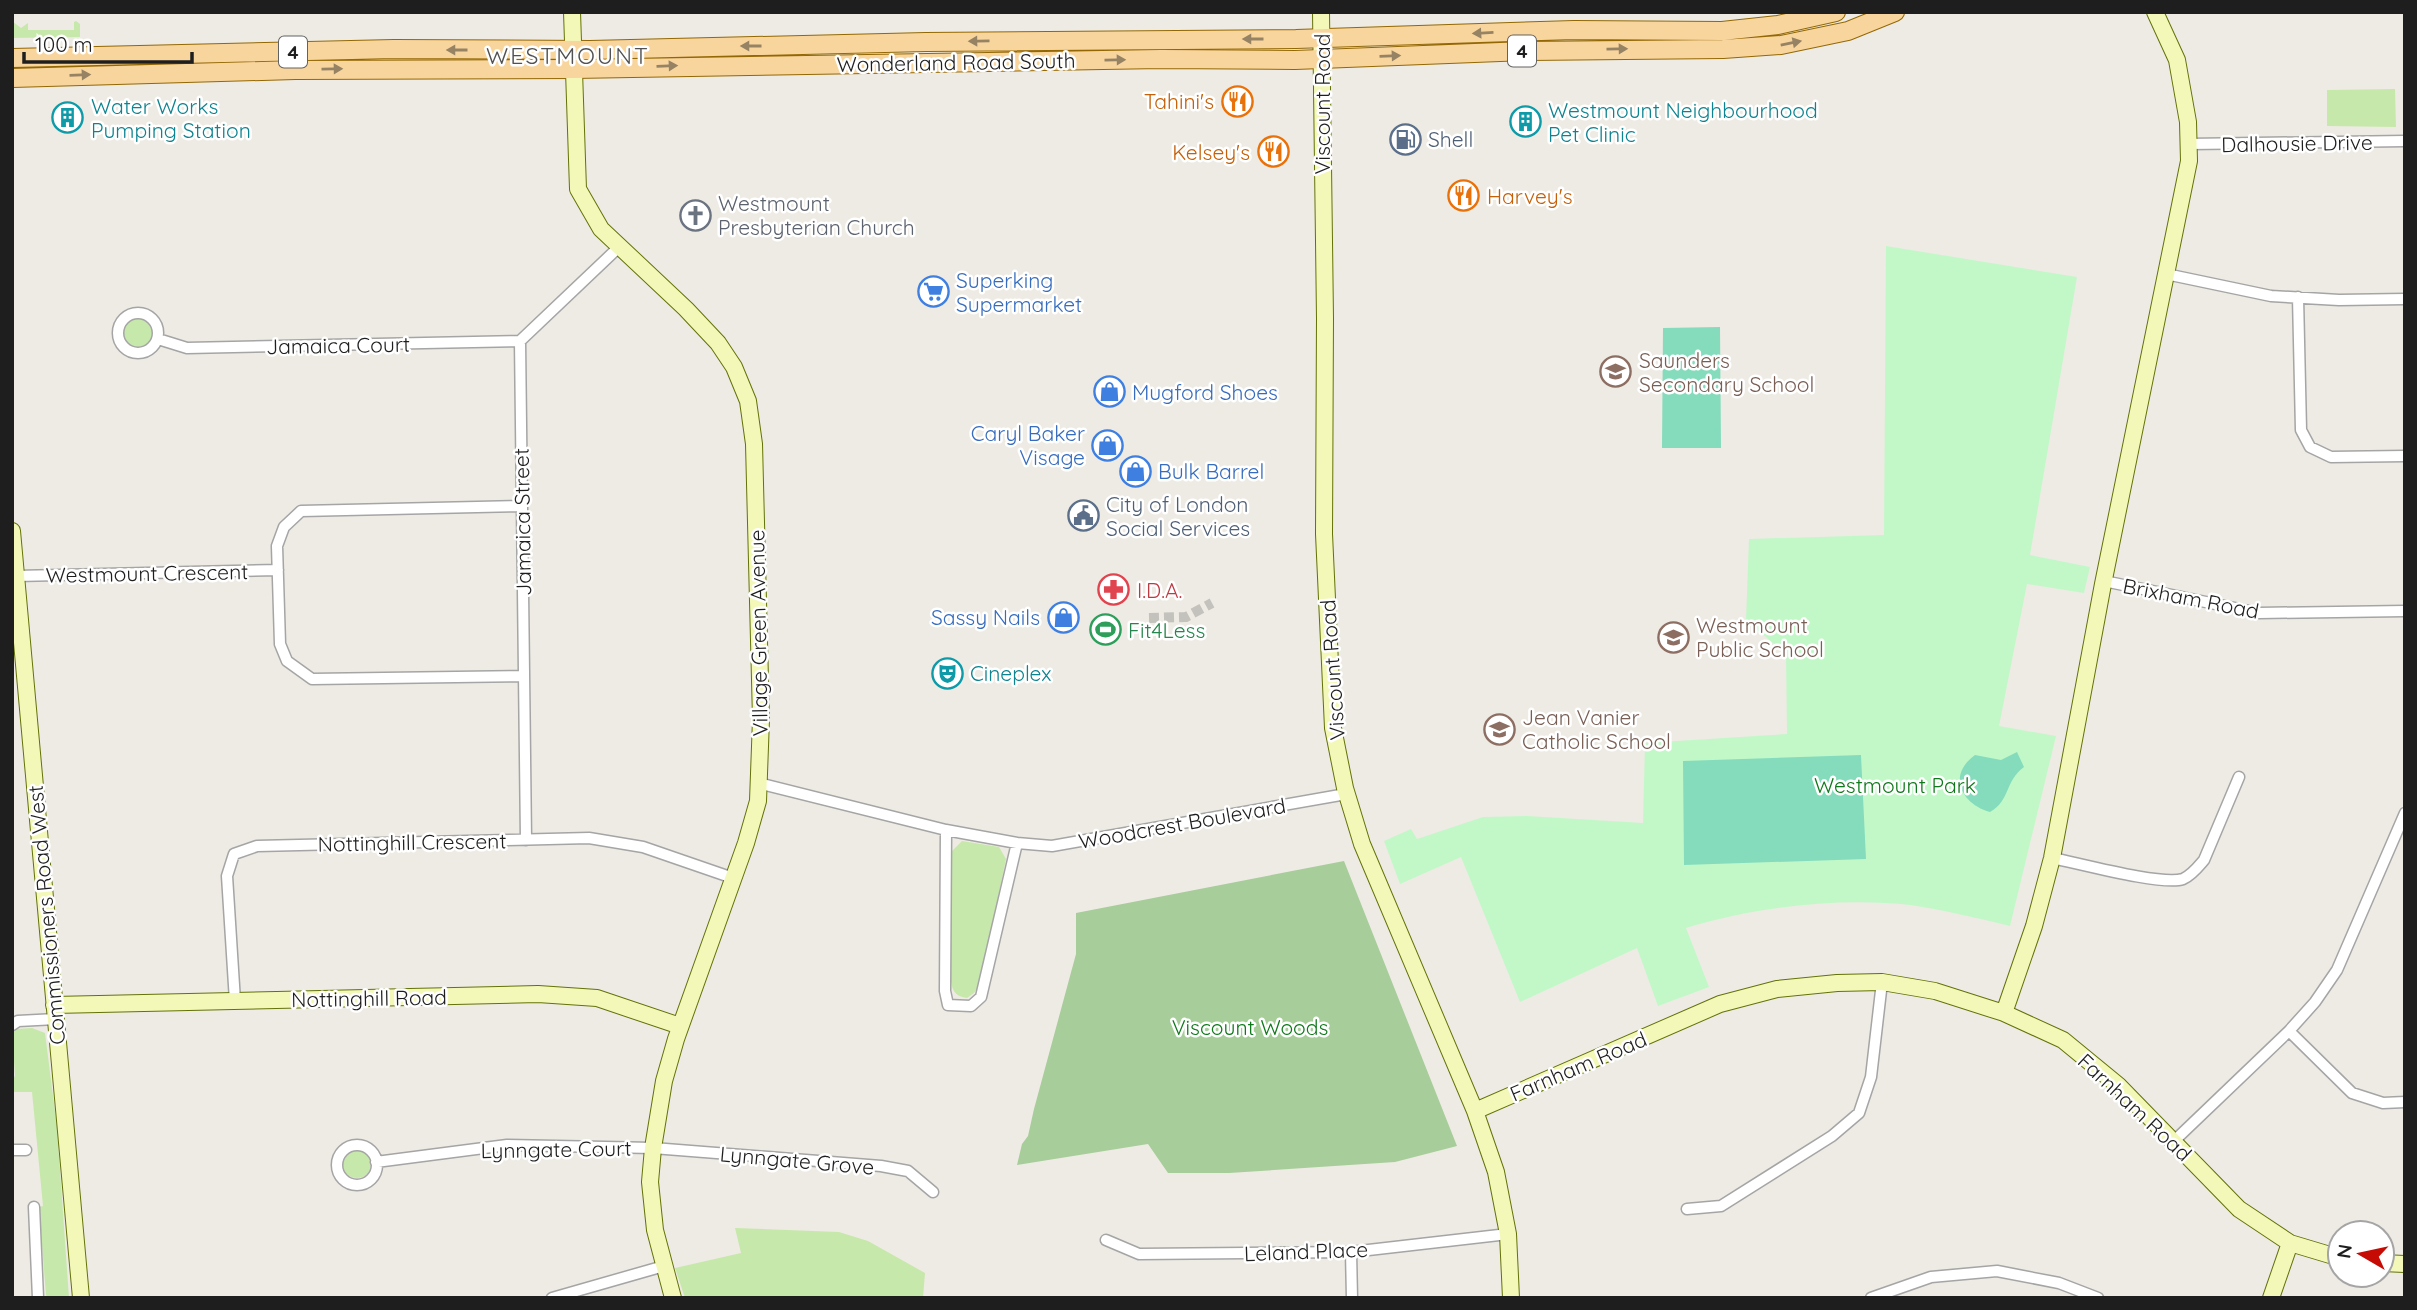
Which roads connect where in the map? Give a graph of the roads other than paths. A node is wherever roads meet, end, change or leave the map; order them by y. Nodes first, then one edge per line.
1 (572, 12) edge
2 (1321, 12) edge
3 (1836, 12) edge
4 (1895, 12) edge
5 (2155, 12) edge
6 (1322, 38) junction
7 (574, 49) junction
8 (12, 58) edge
9 (1322, 59) junction
10 (574, 69) junction
11 (12, 78) edge
12 (2405, 141) edge
13 (2189, 144) junction
14 (620, 247) junction
15 (2166, 274) junction
16 (2298, 297) junction
17 (2405, 299) edge
18 (158, 339) dead end
19 (520, 341) junction
20 (2405, 456) edge
21 (522, 506) junction
22 (12, 531) edge
23 (278, 570) junction
24 (16, 576) junction
25 (2104, 582) junction
26 (2405, 611) edge
27 (16, 635) edge
28 (524, 676) junction
29 (2239, 777) dead end
30 (758, 783) junction
31 (1346, 794) junction
32 (2405, 813) edge
33 (946, 830) junction
34 (526, 839) junction
35 (1017, 843) junction
36 (2052, 858) junction
37 (733, 878) junction
38 (1882, 982) junction
39 (235, 1001) junction
40 (55, 1012) junction
41 (2004, 1013) junction
42 (12, 1025) edge
43 (680, 1026) junction
44 (2289, 1031) junction
45 (2405, 1102) edge
46 (1475, 1111) junction
47 (2173, 1142) junction
48 (653, 1148) junction
49 (12, 1150) edge
50 (26, 1150) dead end
51 (376, 1162) dead end
52 (933, 1192) dead end
53 (34, 1207) dead end
54 (1687, 1209) dead end
55 (1508, 1234) junction
56 (1106, 1240) dead end
57 (2290, 1243) junction
58 (1350, 1252) junction
59 (2326, 1254) edge
60 (664, 1266) junction
61 (38, 1298) edge
62 (81, 1298) edge
63 (552, 1298) edge
64 (673, 1298) edge
65 (1352, 1298) edge
66 (1511, 1298) edge
67 (1871, 1298) edge
68 (2098, 1298) edge
69 (2271, 1298) edge

1 - 7 street, Village Green Avenue
2 - 6 street, Viscount Road
3 -> 6 main road, Wonderland Road South / 4
9 -> 4 main road, Wonderland Road South / 4
5 - 13 street
6 -> 7 main road, Wonderland Road South / 4
6 - 9 street, Viscount Road
7 -> 8 main road, Wonderland Road South / 4
7 - 10 street, Village Green Avenue
10 -> 9 main road, Wonderland Road South / 4
9 - 31 street, Viscount Road
11 -> 10 main road, Wonderland Road South / 4
10 - 14 street, Village Green Avenue
12 - 13 street, Dalhousie Drive
13 - 15 street
14 - 19 street
14 - 30 street, Village Green Avenue
15 - 16 street
15 - 25 street
16 - 17 street
16 - 20 street
18 - 19 street, Jamaica Court
19 - 21 street, Jamaica Street
21 - 23 street, Westmount Crescent
21 - 28 street, Jamaica Street
22 - 24 street, Commissioners Road West
23 - 24 street, Westmount Crescent
23 - 28 street, Westmount Crescent
24 - 27 street, Commissioners Road West
25 - 26 street, Brixham Road
25 - 36 street
27 - 40 street, Commissioners Road West
28 - 34 street, Jamaica Street
29 - 36 street
30 - 33 street, Woodcrest Boulevard
30 - 37 street, Village Green Avenue
31 - 35 street, Woodcrest Boulevard
31 - 46 street, Viscount Road
32 - 44 street
33 - 35 street, Woodcrest Boulevard
33 - 35 street
34 - 37 street, Nottinghill Crescent
34 - 39 street, Nottinghill Crescent
36 - 41 street
37 - 43 street, Village Green Avenue
38 - 41 street, Farnham Road
38 - 46 street, Farnham Road
38 - 54 street
39 - 40 street, Nottinghill Road
39 - 43 street, Nottinghill Road
40 - 42 street
40 - 62 street, Commissioners Road West
41 - 47 street, Farnham Road
43 - 48 street, Village Green Avenue
44 - 45 street
44 - 47 street
46 - 55 street, Viscount Road
47 - 57 street, Farnham Road
48 - 51 street, Lynngate Court
48 - 52 street, Lynngate Grove
48 - 60 street, Village Green Avenue
49 - 50 street
53 - 61 street
55 - 58 street, Leland Place
55 - 66 street, Viscount Road
56 - 58 street, Leland Place
57 - 59 street, Farnham Road
57 - 69 street
58 - 65 street
60 - 63 street
60 - 64 street, Village Green Avenue
67 - 68 street

